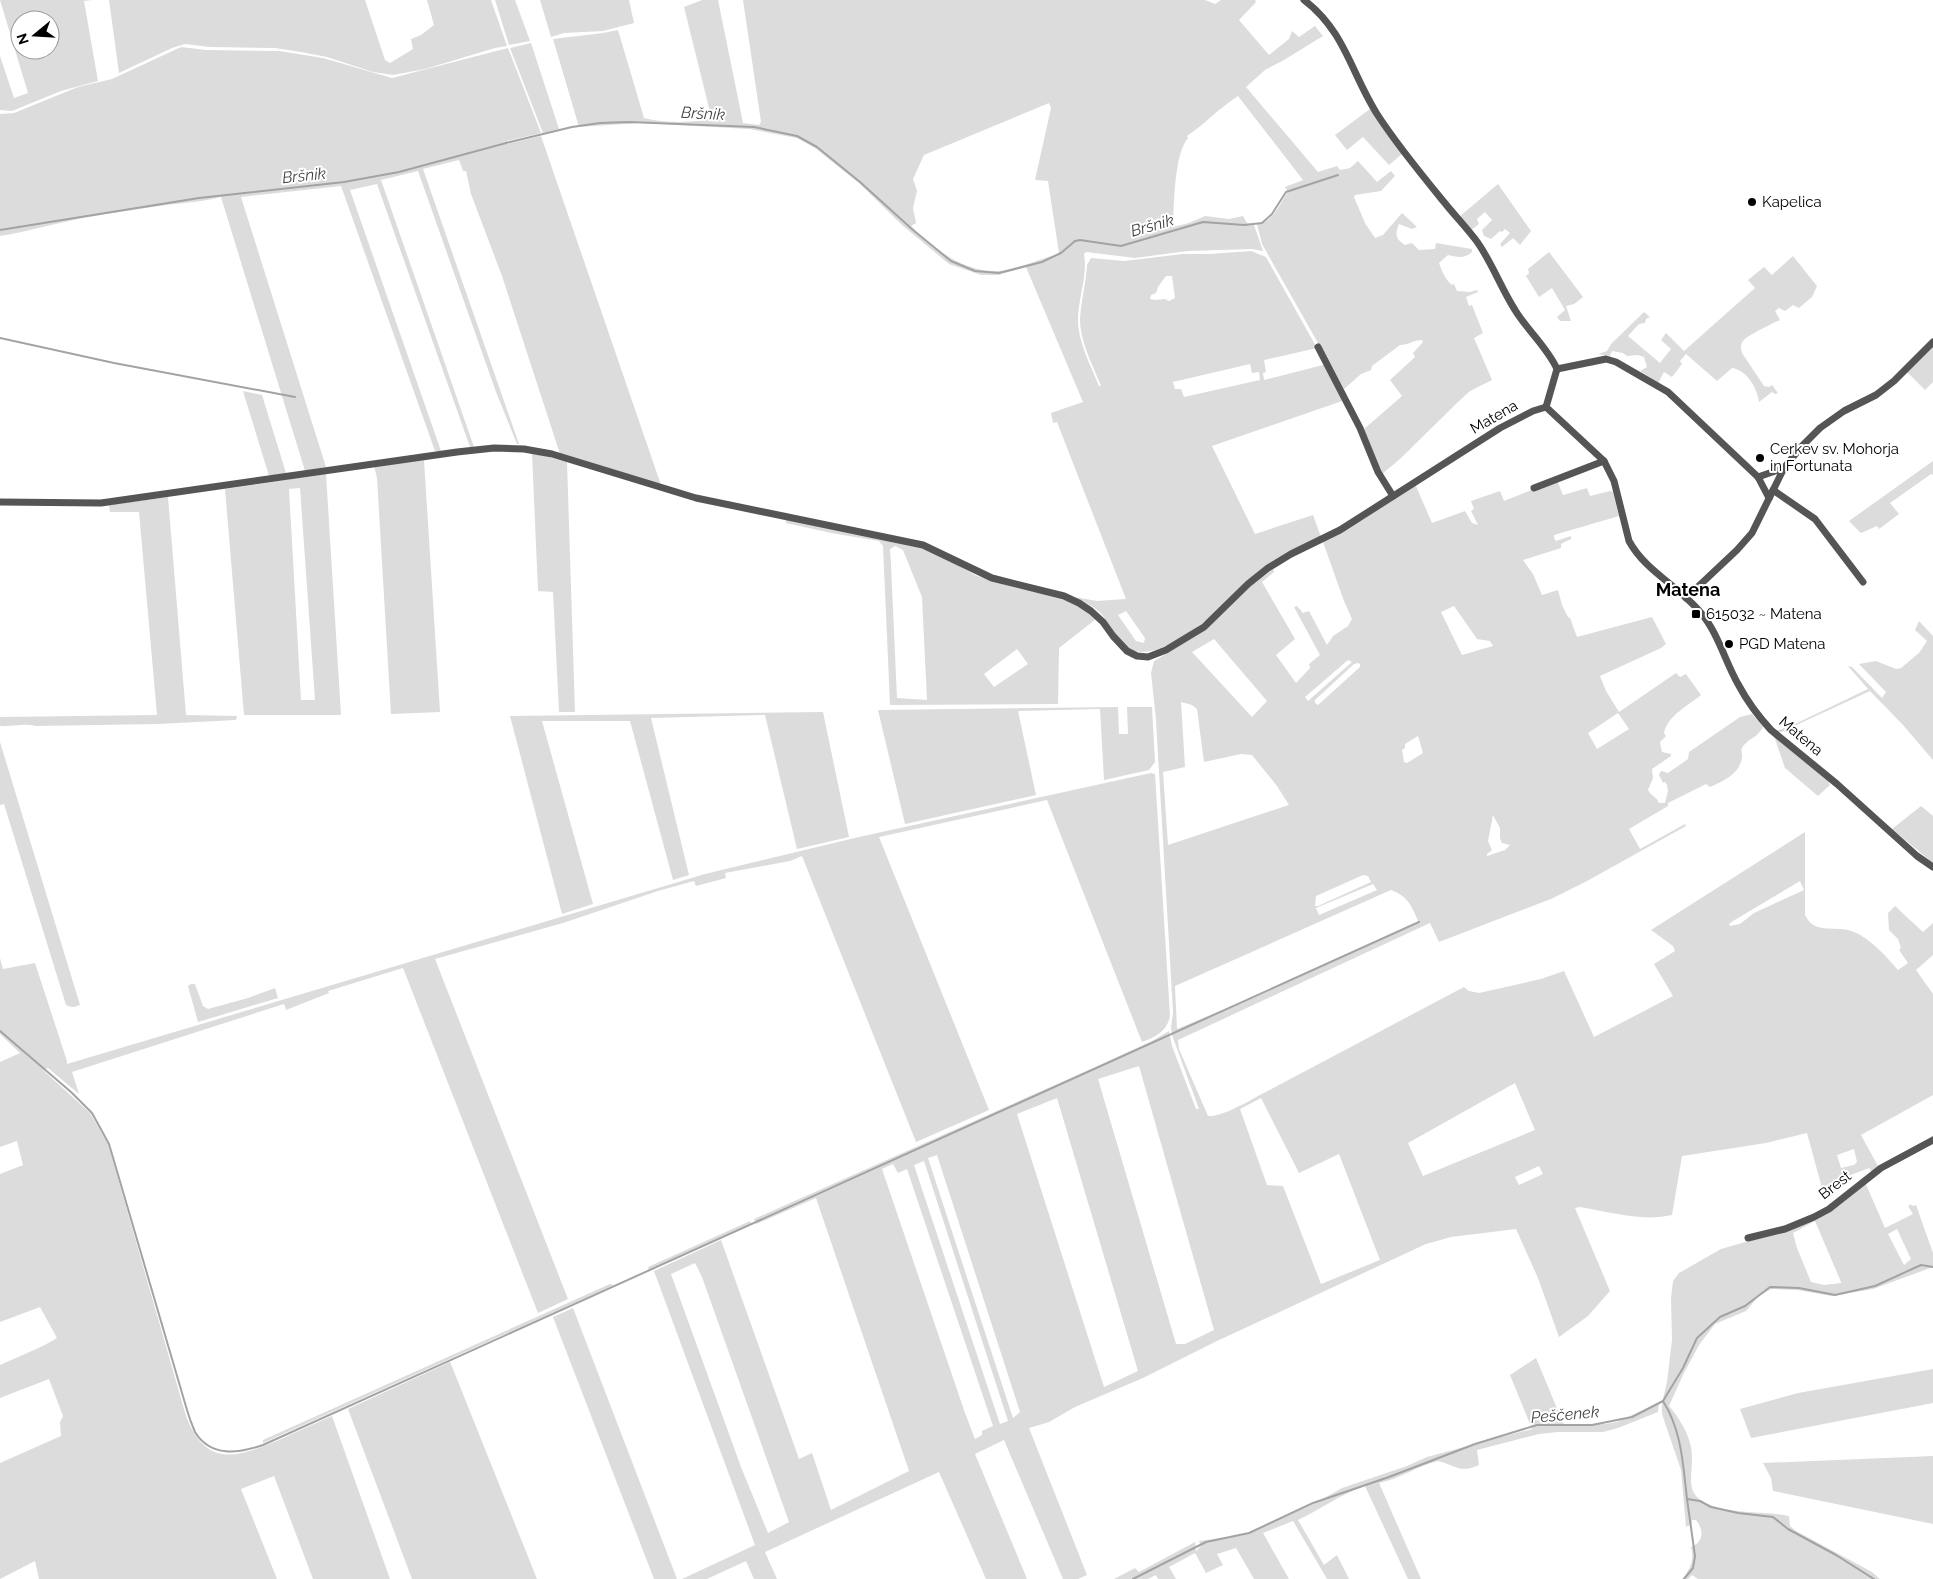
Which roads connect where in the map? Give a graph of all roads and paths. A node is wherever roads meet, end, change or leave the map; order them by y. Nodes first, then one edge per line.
1 (1304, 0) edge
2 (1933, 342) edge
3 (1318, 347) dead end
4 (1557, 369) junction
5 (1546, 407) junction
6 (1604, 461) junction
7 (1784, 468) junction
8 (1758, 477) junction
9 (1534, 488) dead end
10 (1773, 490) junction
11 (1393, 496) junction
12 (1769, 498) junction
13 (0, 502) edge
14 (1863, 582) dead end
15 (1686, 598) junction
16 (1933, 868) edge
17 (1933, 1140) edge
18 (1748, 1238) dead end

1 - 4 street
2 - 7 street
3 - 11 street
4 - 5 street
4 - 8 street
5 - 6 street, Matena
5 - 11 street, Matena
6 - 9 street
6 - 15 street, Matena
7 - 8 street
7 - 10 street
8 - 12 street
10 - 12 street
10 - 14 street
11 - 13 street, Matena
12 - 15 street
15 - 16 street, Matena
17 - 18 street, Brest

